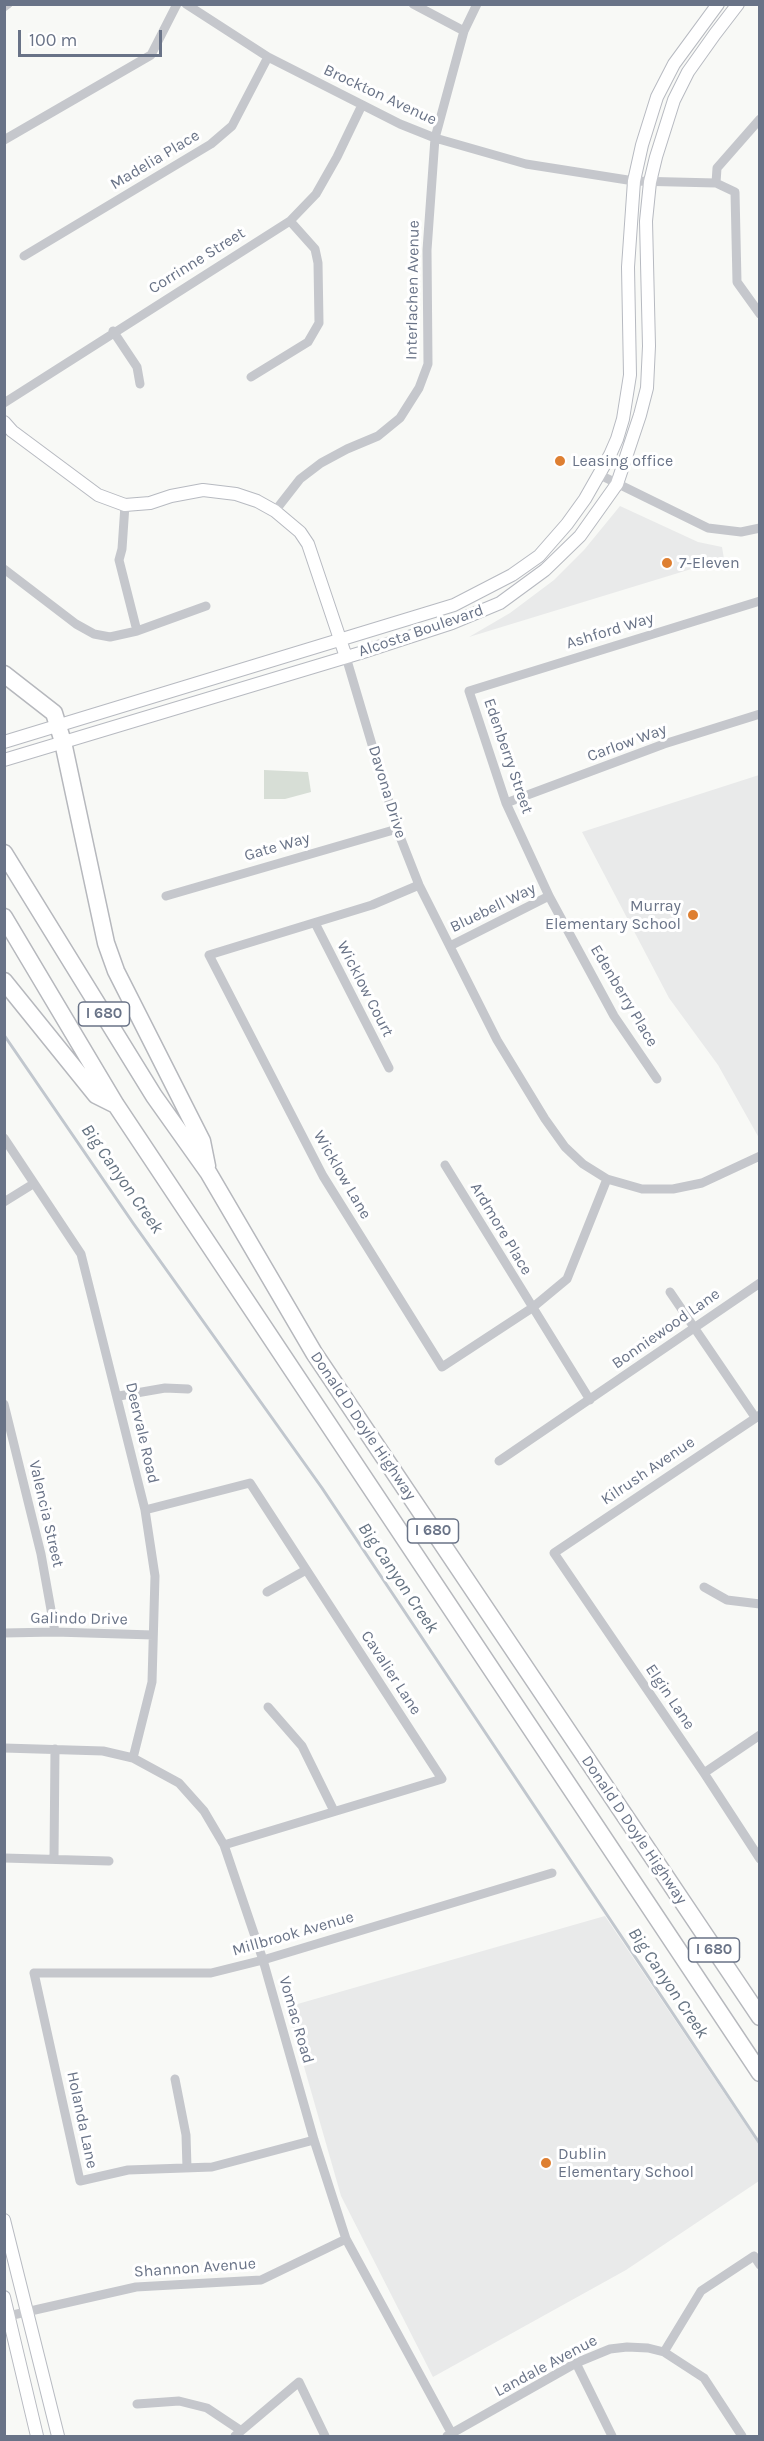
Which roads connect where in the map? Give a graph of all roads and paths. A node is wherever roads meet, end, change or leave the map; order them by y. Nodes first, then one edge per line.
1 (177, 4) edge
2 (186, 4) edge
3 (413, 4) edge
4 (477, 4) edge
5 (718, 4) edge
6 (738, 4) edge
7 (464, 31) junction
8 (268, 57) junction
9 (362, 105) junction
10 (759, 119) edge
11 (435, 138) junction
12 (4, 140) edge
13 (634, 181) junction
14 (650, 182) junction
15 (716, 183) junction
16 (290, 221) junction
17 (24, 256) dead end
18 (759, 314) edge
19 (113, 331) junction
20 (251, 377) dead end
21 (140, 384) dead end
22 (4, 403) edge
23 (4, 422) edge
24 (600, 475) junction
25 (617, 484) junction
26 (125, 505) junction
27 (275, 511) junction
28 (759, 528) edge
29 (4, 569) edge
30 (759, 601) edge
31 (206, 606) dead end
32 (137, 631) junction
33 (339, 638) junction
34 (346, 657) junction
35 (4, 674) edge
36 (469, 691) joint
37 (759, 714) edge
38 (58, 725) junction
39 (4, 742) edge
40 (63, 742) junction
41 (4, 760) edge
42 (506, 803) junction
43 (397, 829) junction
44 (4, 854) edge
45 (419, 885) junction
46 (166, 896) dead end
47 (549, 896) junction
48 (4, 917) edge
49 (315, 923) junction
50 (4, 937) edge
51 (450, 946) junction
52 (4, 981) edge
53 (63, 1014) junction
54 (389, 1068) dead end
55 (657, 1078) dead end
56 (116, 1105) junction
57 (4, 1138) edge
58 (759, 1156) edge
59 (445, 1165) dead end
60 (208, 1172) junction
61 (608, 1179) junction
62 (33, 1184) junction
63 (4, 1202) edge
64 (759, 1283) edge
65 (670, 1293) dead end
66 (532, 1308) junction
67 (693, 1327) junction
68 (188, 1389) dead end
69 (118, 1396) junction
70 (590, 1400) junction
71 (4, 1404) edge
72 (757, 1416) edge
73 (499, 1461) dead end
74 (145, 1510) junction
75 (554, 1553) joint
76 (306, 1570) junction
77 (704, 1587) dead end
78 (267, 1592) dead end
79 (759, 1604) edge
80 (55, 1632) junction
81 (4, 1633) edge
82 (153, 1635) junction
83 (268, 1707) dead end
84 (759, 1734) edge
85 (4, 1748) edge
86 (55, 1749) junction
87 (133, 1758) junction
88 (704, 1773) junction
89 (334, 1811) junction
90 (224, 1845) junction
91 (4, 1858) edge
92 (54, 1858) junction
93 (759, 1859) edge
94 (109, 1861) dead end
95 (552, 1873) dead end
96 (263, 1960) junction
97 (34, 1973) joint
98 (759, 2017) edge
99 (759, 2073) edge
100 (175, 2079) dead end
101 (314, 2140) junction
102 (187, 2168) junction
103 (4, 2220) edge
104 (346, 2239) junction
105 (759, 2265) edge
106 (4, 2297) edge
107 (27, 2313) junction
108 (7, 2317) edge
109 (664, 2352) junction
110 (576, 2363) junction
111 (136, 2404) dead end
112 (237, 2433) edge
113 (450, 2435) edge
114 (37, 2436) edge
115 (58, 2436) edge
116 (325, 2436) edge
117 (612, 2436) edge
118 (742, 2436) edge

1 - 12 street
2 - 8 street, Brockton Avenue
3 - 7 street
4 - 7 street, Interlachen Avenue
5 - 13 main road, Alcosta Boulevard
6 - 14 main road, Alcosta Boulevard
7 - 11 street, Interlachen Avenue
8 - 9 street, Brockton Avenue
8 - 17 street, Madelia Place
9 - 11 street, Brockton Avenue
9 - 16 street, Corrinne Street
10 - 15 street
11 - 13 street, Brockton Avenue
11 - 27 street, Interlachen Avenue
13 - 14 street, Brockton Avenue
13 - 24 main road, Alcosta Boulevard
14 - 15 street, Brockton Avenue
14 - 25 main road, Alcosta Boulevard
15 - 18 street
16 - 19 street, Corrinne Street
16 - 20 street
19 - 21 street
19 - 22 street, Corrinne Street
23 - 26 main road, Davona Drive
24 - 25 street
24 - 33 main road, Alcosta Boulevard
25 - 28 street
25 - 34 main road, Alcosta Boulevard
26 - 27 main road, Davona Drive
26 - 32 street
27 - 33 main road, Davona Drive
29 - 32 street
30 - 36 street, Ashford Way
31 - 32 street
33 - 34 main road, Davona Drive
33 - 38 main road, Alcosta Boulevard
34 - 40 main road, Alcosta Boulevard
34 - 43 street, Davona Drive
35 - 38 highway
36 - 42 street, Edenberry Street
37 - 42 street, Carlow Way
38 - 39 main road, Alcosta Boulevard
38 - 40 highway
40 - 41 main road, Alcosta Boulevard
40 - 60 highway
42 - 47 street, Edenberry Street
43 - 45 street, Davona Drive
43 - 46 street, Gate Way
44 - 60 highway, Donald D Doyle Highway / I 680
45 - 49 street, Wicklow Lane
45 - 51 street, Davona Drive
47 - 51 street, Bluebell Way
47 - 55 street, Edenberry Place
48 - 53 highway, Donald D Doyle Highway / I 680
49 - 54 street, Wicklow Court
49 - 66 street, Wicklow Lane
50 - 53 highway
51 - 61 street, Davona Drive
52 - 56 highway
53 - 56 highway, Donald D Doyle Highway / I 680
56 - 99 highway, Donald D Doyle Highway / I 680
57 - 62 street, Deervale Road
58 - 61 street, Davona Drive
59 - 66 street, Ardmore Place
60 - 98 highway, Donald D Doyle Highway / I 680
61 - 66 street, Wicklow Lane
62 - 63 street
62 - 69 street, Deervale Road
64 - 67 street, Bonniewood Lane
65 - 67 street
66 - 70 street, Ardmore Place
67 - 70 street, Bonniewood Lane
67 - 72 street
68 - 69 street
69 - 74 street, Deervale Road
70 - 73 street, Bonniewood Lane
71 - 80 street, Valencia Street
72 - 75 street, Kilrush Avenue
74 - 76 street, Cavalier Lane
74 - 82 street, Deervale Road
75 - 88 street, Elgin Lane
76 - 78 street
76 - 89 street, Cavalier Lane
77 - 79 street
80 - 81 street, Galindo Drive
80 - 82 street, Galindo Drive
82 - 87 street, Deervale Road
83 - 89 street
84 - 88 street
85 - 86 street, Vomac Road
86 - 87 street, Vomac Road
86 - 92 street
87 - 90 street, Vomac Road
88 - 93 street, Elgin Lane
89 - 90 street, Cavalier Lane
90 - 96 street, Vomac Road
91 - 92 street
92 - 94 street
95 - 96 street, Millbrook Avenue
96 - 97 street, Millbrook Avenue
96 - 101 street, Vomac Road
97 - 102 street, Holanda Lane
100 - 102 street
101 - 102 street, Holanda Lane
101 - 104 street, Vomac Road
103 - 107 main road
104 - 107 street, Shannon Avenue
104 - 113 street, Vomac Road
105 - 109 street
106 - 108 main road
107 - 108 street, Shannon Avenue
107 - 115 main road
108 - 114 main road
109 - 110 street, Landale Avenue
109 - 118 street
110 - 113 street, Landale Avenue
110 - 117 street
111 - 112 street
112 - 116 street

